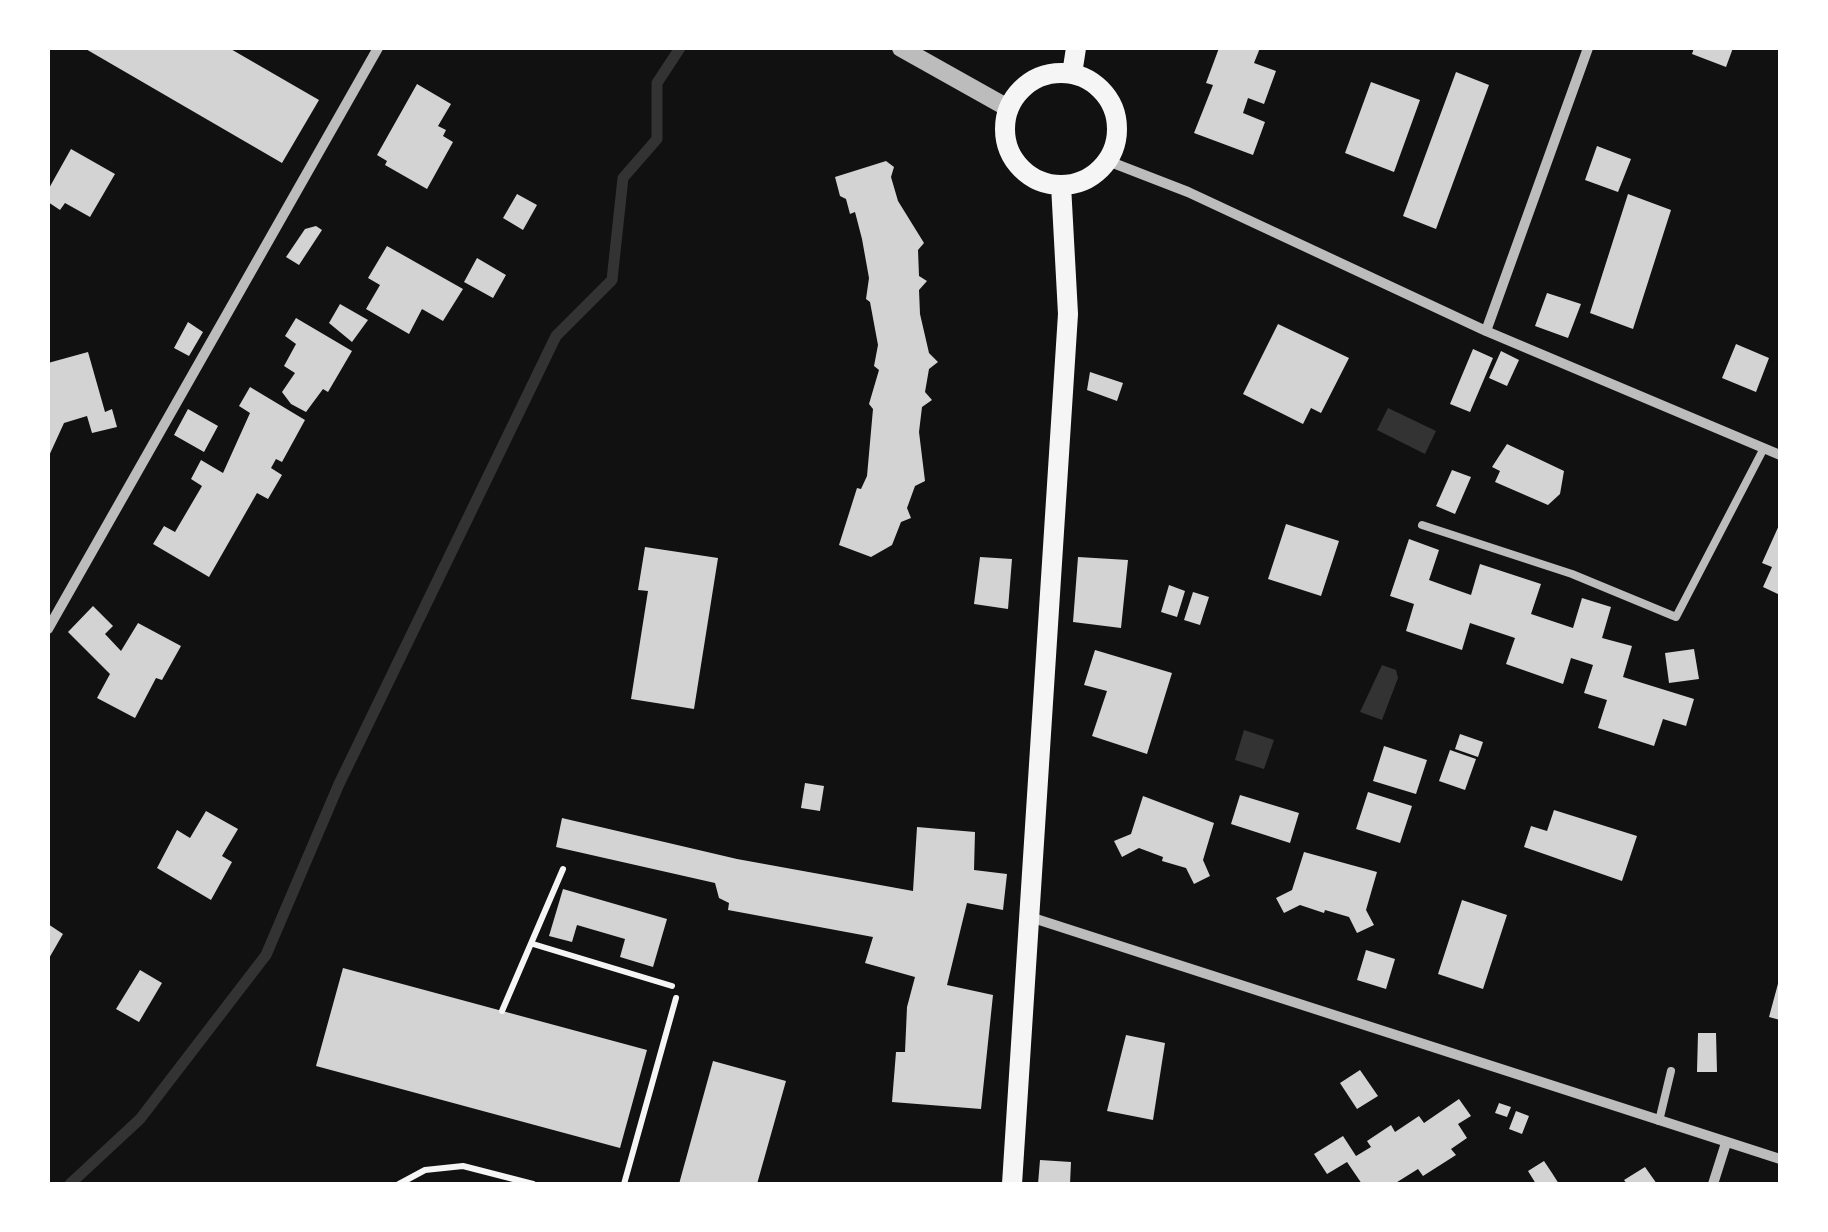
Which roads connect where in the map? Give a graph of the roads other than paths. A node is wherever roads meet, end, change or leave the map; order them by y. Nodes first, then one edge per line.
1 (378, 48) edge
2 (900, 48) edge
3 (1076, 48) edge
4 (1588, 48) edge
5 (1072, 74) junction
6 (1008, 108) junction
7 (1108, 162) junction
8 (1061, 186) junction
9 (1486, 331) junction
10 (1764, 448) junction
11 (1780, 455) edge
12 (1422, 525) dead end
13 (48, 628) edge
14 (1030, 917) junction
15 (1671, 1071) dead end
16 (1659, 1121) junction
17 (1726, 1143) junction
18 (1780, 1159) edge
19 (1012, 1184) edge
20 (1714, 1184) edge

1 - 13 street
2 - 6 street
3 - 5 main road
4 - 9 street
5 - 6 main road
5 - 7 main road
6 - 8 main road
7 - 8 main road
7 - 9 street
8 - 14 main road
9 - 10 street
10 - 11 street
10 - 12 lane
14 - 16 street
14 - 19 main road
15 - 16 lane
16 - 17 street
17 - 18 street
17 - 20 street

